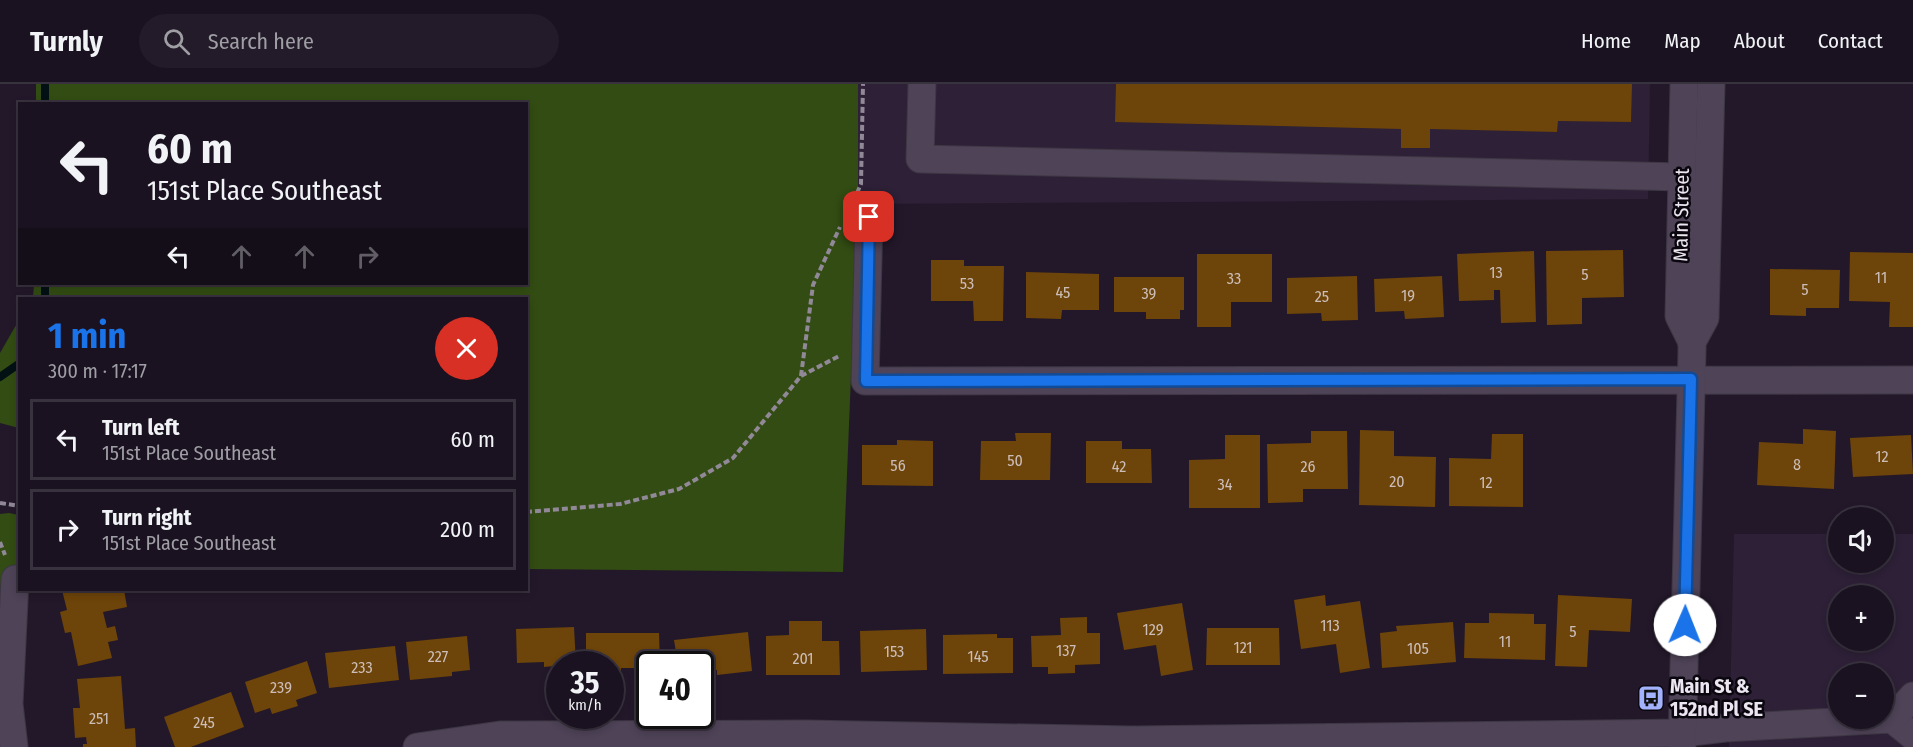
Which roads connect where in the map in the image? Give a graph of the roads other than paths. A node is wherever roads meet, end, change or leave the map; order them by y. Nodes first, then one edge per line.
1 (922, 84) edge
2 (1684, 84) edge
3 (1711, 84) edge
4 (1682, 177) junction
5 (863, 206) road end
6 (1692, 342) junction
7 (1691, 379) junction
8 (1913, 380) edge
9 (15, 579) dead end
10 (1913, 696) edge
11 (1894, 717) edge
12 (1894, 721) edge
13 (1828, 722) edge
14 (1913, 736) edge
15 (1682, 740) edge
16 (806, 741) edge
17 (1475, 741) edge
18 (1133, 743) edge
19 (14, 747) edge
20 (417, 747) edge

1 - 4 street
2 - 4 street, Main Street
3 - 6 street, Main Street
4 - 6 street, Main Street
5 - 7 street
6 - 7 street, Main Street
7 - 8 street
7 - 15 street, Main Street
9 - 19 street
10 - 11 street
12 - 14 street
13 - 15 street
15 - 17 street
16 - 18 street
16 - 20 street
17 - 18 street

